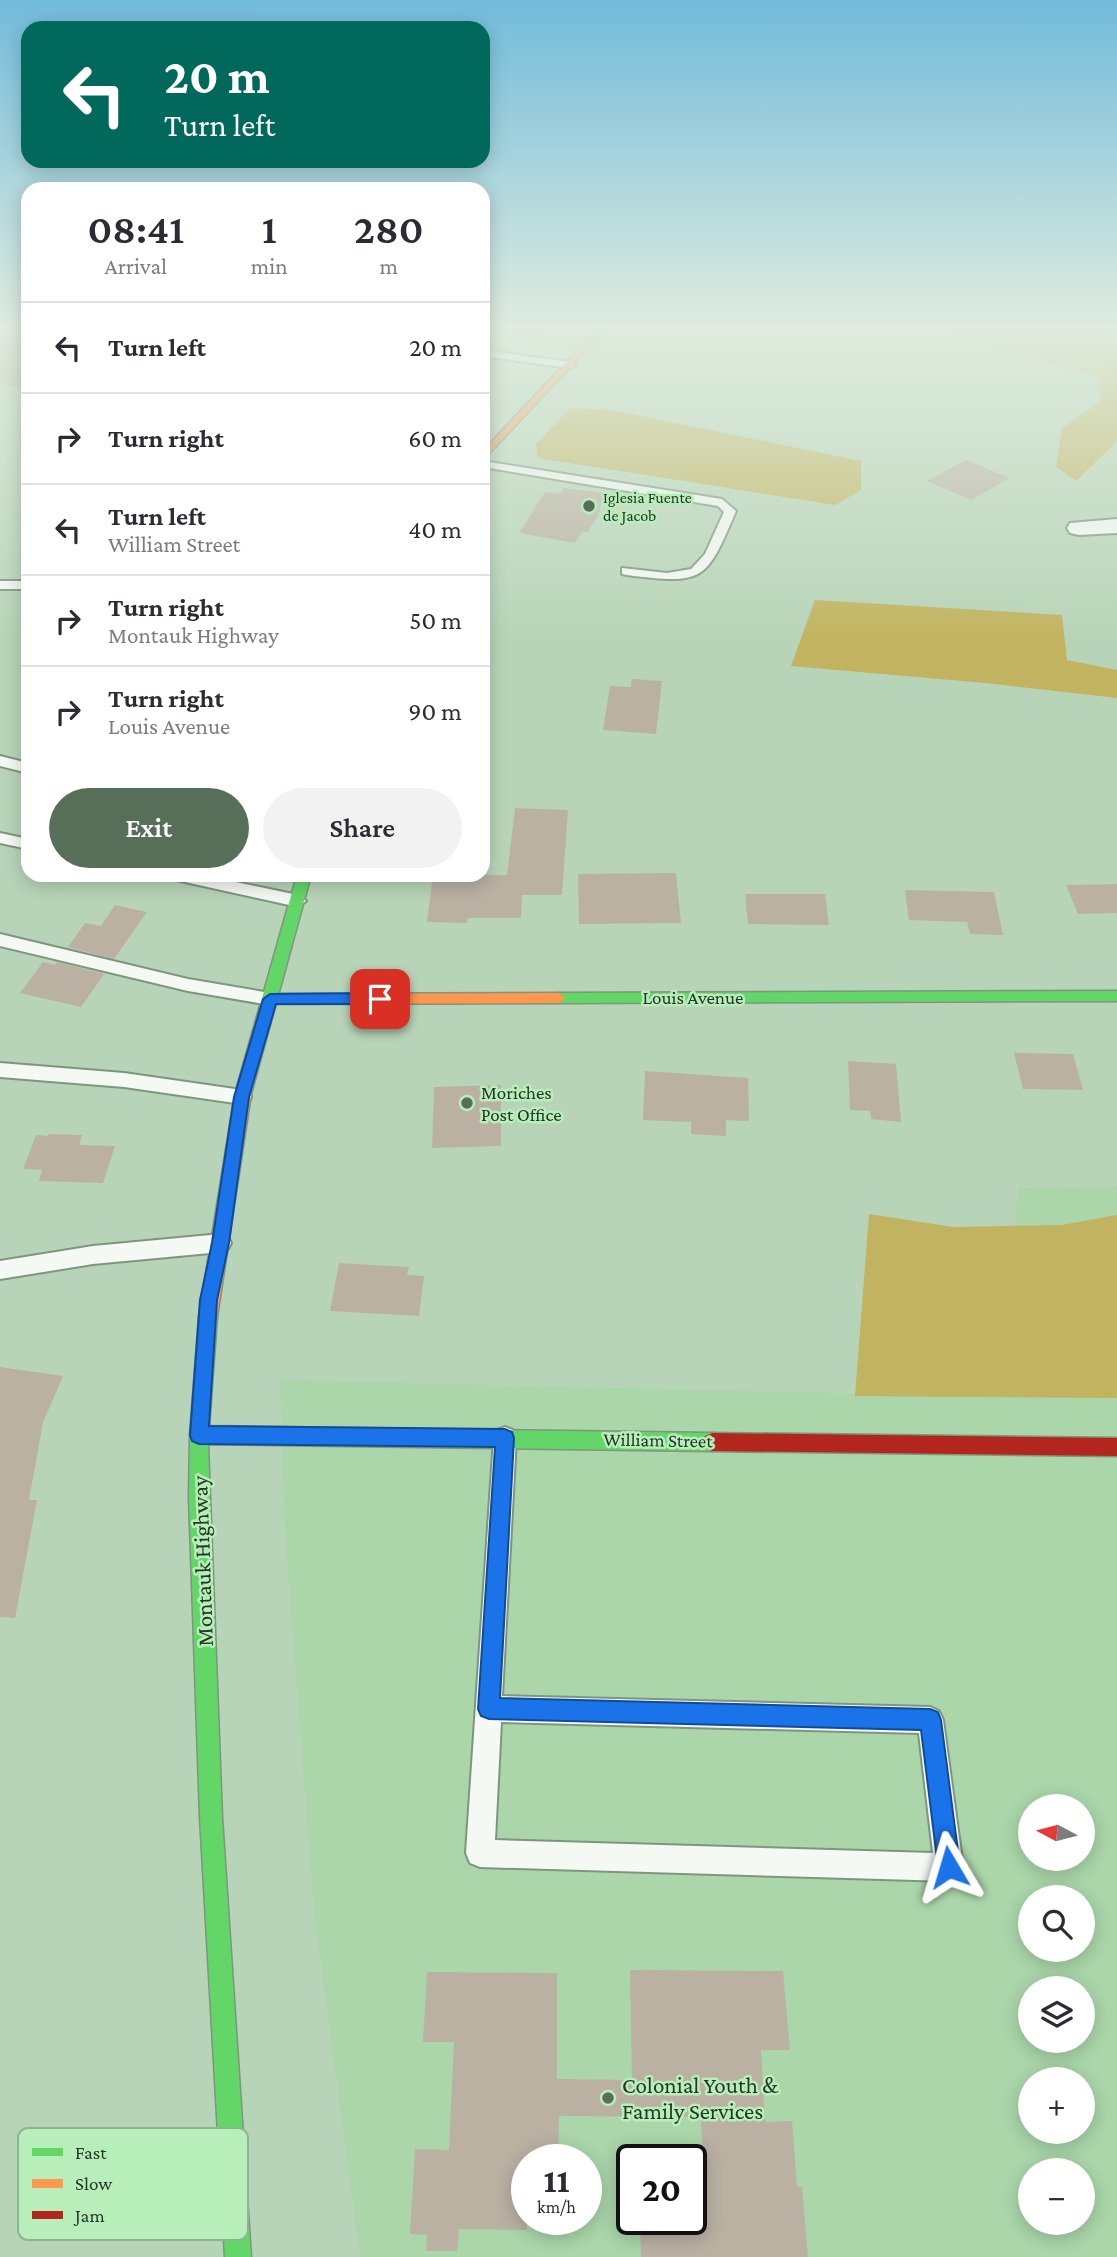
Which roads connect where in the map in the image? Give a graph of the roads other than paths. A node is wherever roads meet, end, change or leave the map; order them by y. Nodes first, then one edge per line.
1 (508, 430) edge
2 (490, 450) edge
3 (490, 465) edge
4 (1117, 526) edge
5 (1079, 528) dead end
6 (627, 571) dead end
7 (0, 585) edge
8 (21, 585) edge
9 (0, 761) edge
10 (21, 766) edge
11 (0, 838) edge
12 (21, 842) edge
13 (209, 882) edge
14 (302, 882) edge
15 (298, 901) junction
16 (0, 940) edge
17 (1117, 996) edge
18 (270, 999) junction
19 (0, 1070) edge
20 (242, 1097) junction
21 (221, 1243) junction
22 (0, 1270) edge
23 (199, 1435) junction
24 (505, 1438) junction
25 (1117, 1447) edge
26 (489, 1709) junction
27 (230, 2128) edge

1 - 2 main road
3 - 6 lane
4 - 5 street
7 - 8 lane
9 - 10 lane
11 - 12 lane
13 - 15 lane
14 - 15 main road, Montauk Highway
15 - 18 main road, Montauk Highway
16 - 18 lane
17 - 18 main road, Louis Avenue
18 - 20 main road, Montauk Highway
19 - 20 lane
20 - 21 main road, Montauk Highway
21 - 22 lane
21 - 23 main road, Montauk Highway
23 - 24 main road, William Street
23 - 27 main road, Montauk Highway
24 - 25 main road, William Street
24 - 26 lane
26 - 26 lane

